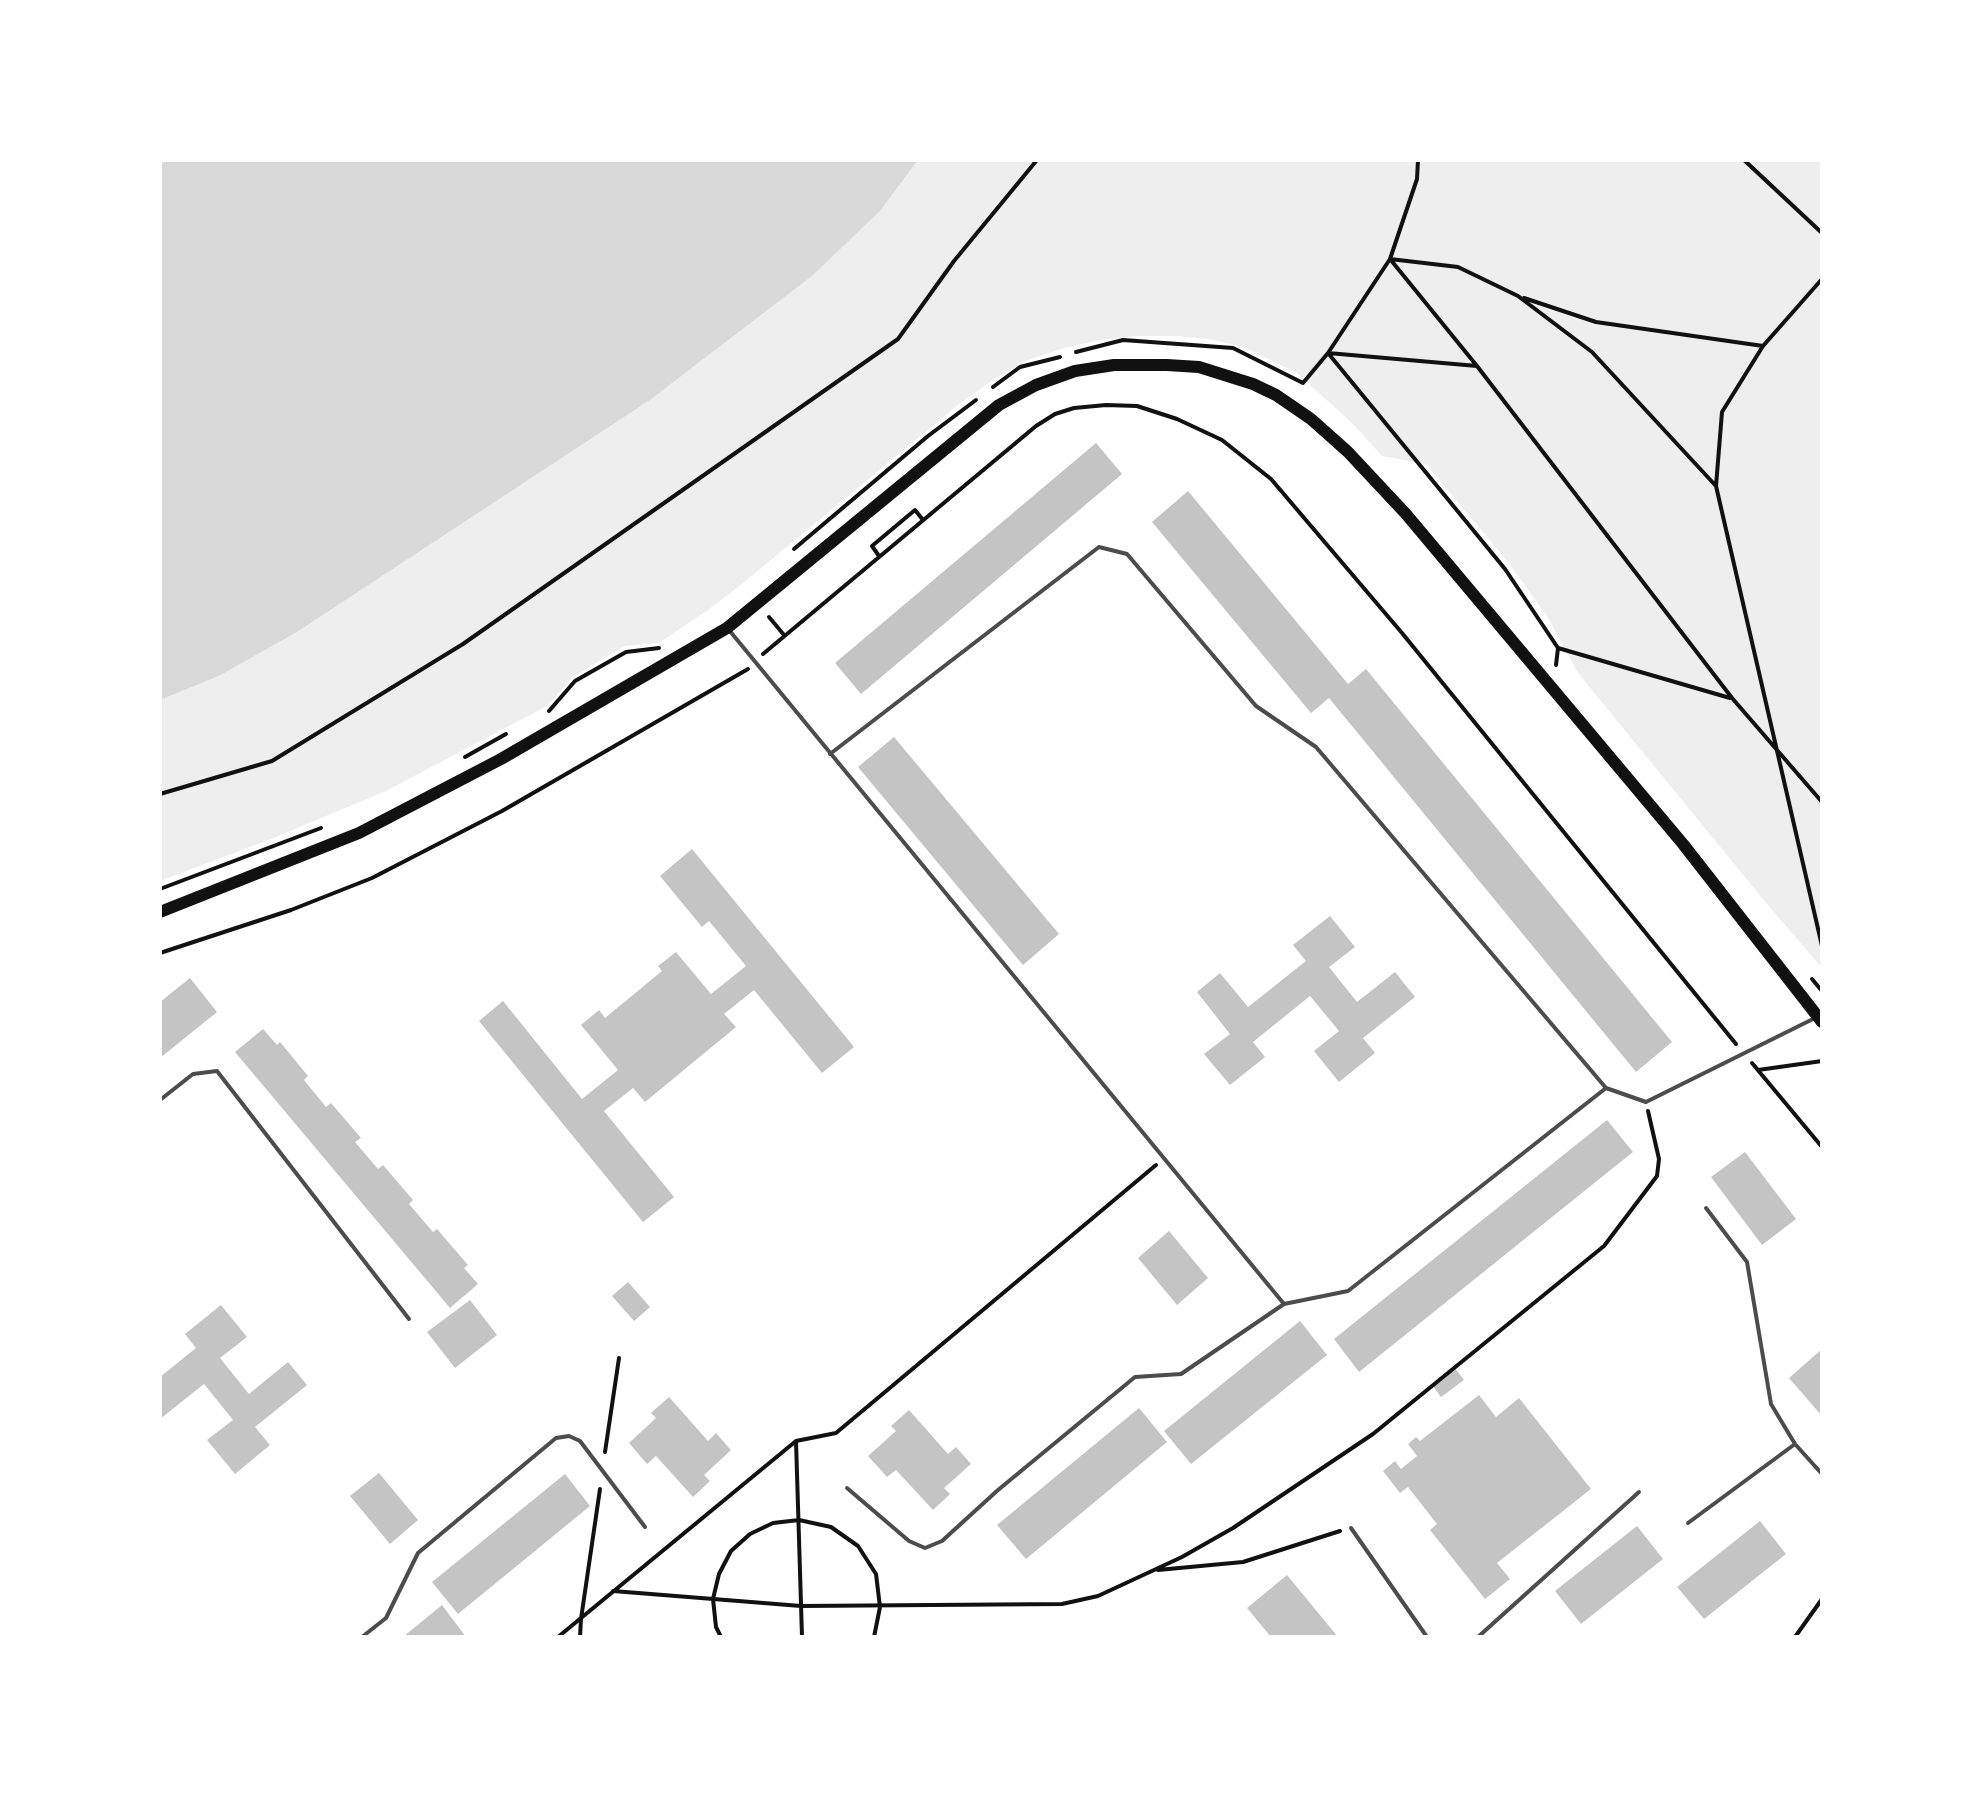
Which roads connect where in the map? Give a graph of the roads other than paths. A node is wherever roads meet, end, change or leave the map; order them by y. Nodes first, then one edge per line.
1 (727, 628) junction
2 (830, 754) junction
3 (160, 912) edge
4 (1820, 1020) edge
5 (1606, 1088) junction
6 (160, 1100) edge
7 (1706, 1208) dead end
8 (1284, 1304) junction
9 (409, 1319) dead end
10 (1795, 1444) junction
11 (1822, 1474) edge
12 (847, 1488) dead end
13 (1639, 1492) dead end
14 (1688, 1523) dead end
15 (645, 1527) dead end
16 (1351, 1528) road end
17 (362, 1637) edge
18 (1427, 1637) edge
19 (1478, 1637) edge

1 - 2 lane
1 - 3 main road
1 - 4 main road
2 - 5 lane
2 - 8 lane
4 - 5 lane
5 - 8 lane
6 - 9 lane
7 - 10 lane
8 - 12 lane
10 - 11 lane
10 - 14 lane
13 - 19 lane
15 - 17 lane
16 - 18 lane

